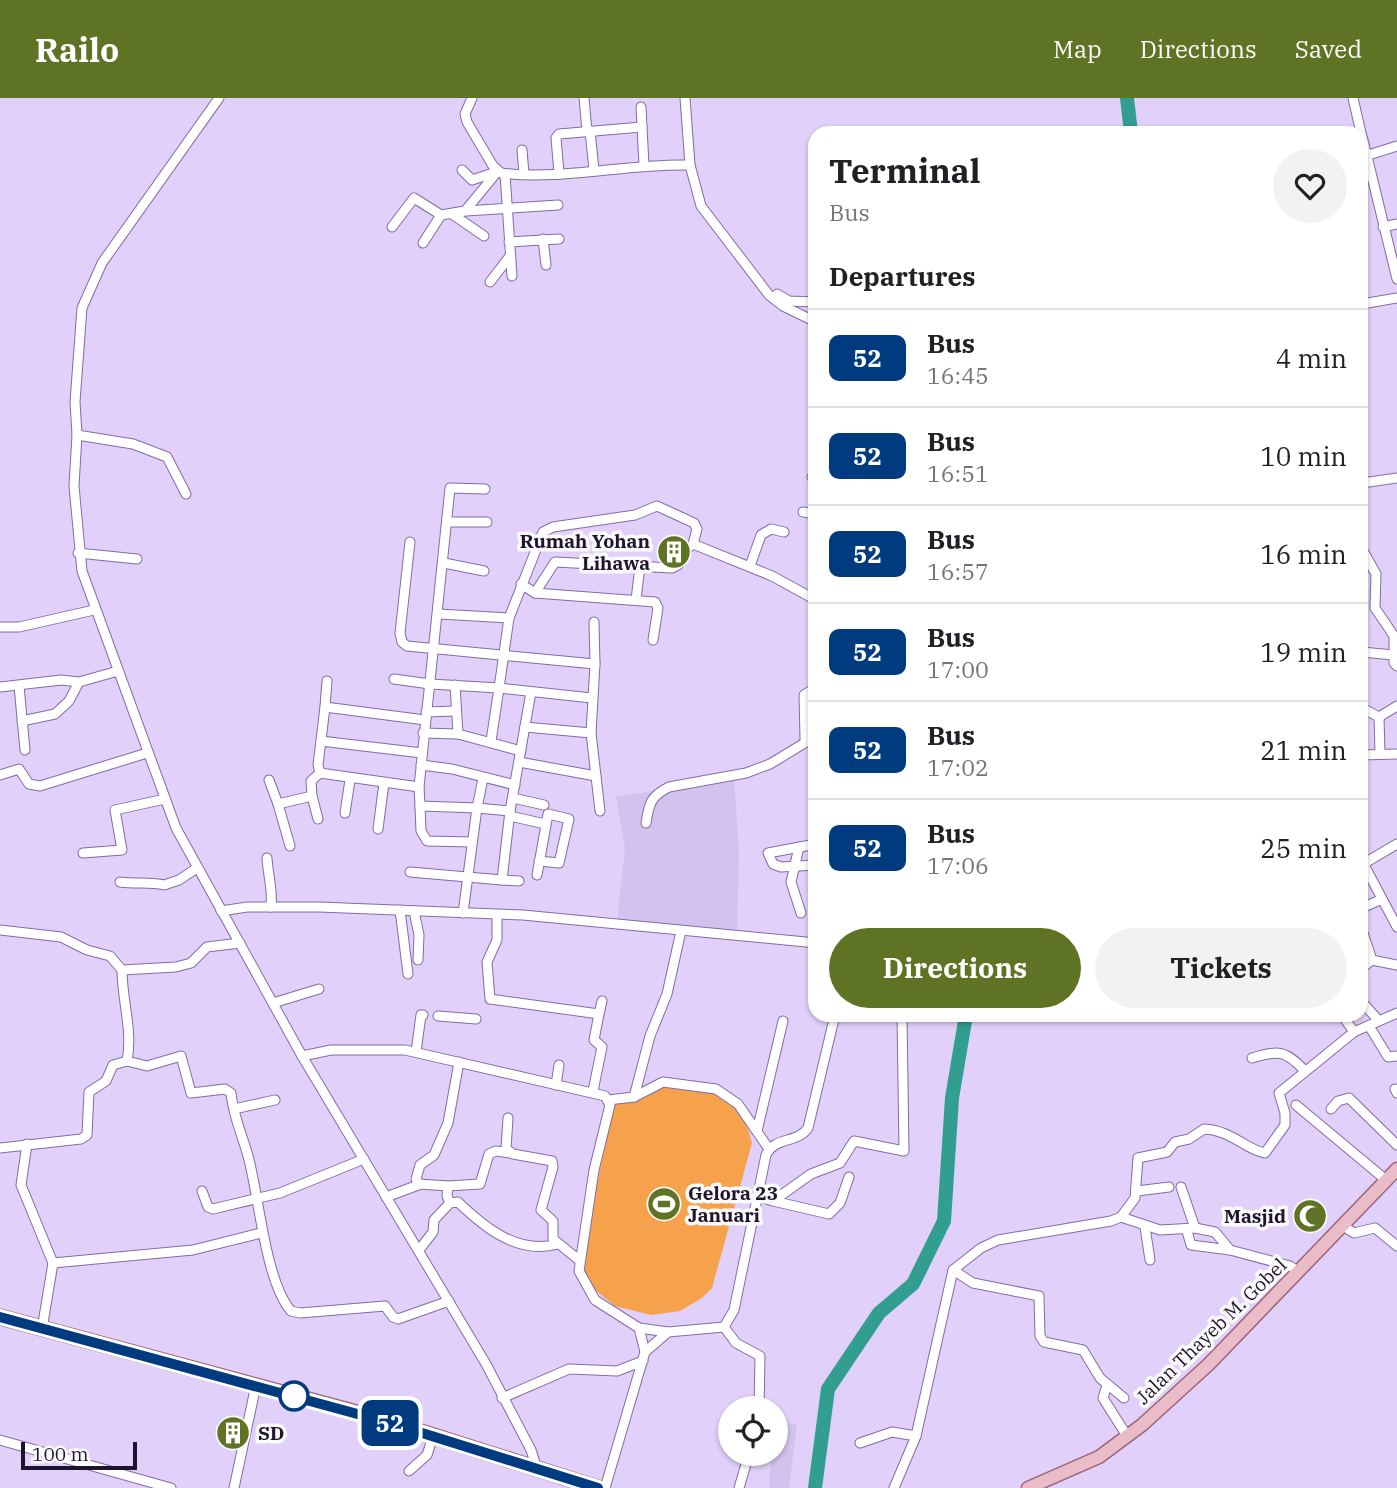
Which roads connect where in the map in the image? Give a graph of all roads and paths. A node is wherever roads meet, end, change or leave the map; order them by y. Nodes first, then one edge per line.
1 (219, 98) edge
2 (472, 98) edge
3 (584, 98) edge
4 (685, 98) edge
5 (1353, 98) edge
6 (641, 107) dead end
7 (1359, 126) edge
8 (642, 127) junction
9 (588, 131) junction
10 (1397, 146) edge
11 (522, 150) dead end
12 (1368, 156) edge
13 (645, 164) junction
14 (690, 165) junction
15 (462, 170) dead end
16 (594, 170) junction
17 (1368, 171) edge
18 (502, 173) junction
19 (558, 173) junction
20 (524, 174) junction
21 (558, 205) dead end
22 (507, 209) junction
23 (466, 211) junction
24 (452, 214) junction
25 (441, 215) junction
26 (1397, 224) edge
27 (1384, 226) junction
28 (392, 227) dead end
29 (484, 236) dead end
30 (543, 239) junction
31 (559, 239) dead end
32 (509, 242) junction
33 (423, 243) dead end
34 (510, 256) junction
35 (545, 265) dead end
36 (752, 273) junction
37 (512, 276) dead end
38 (1397, 279) edge
39 (490, 282) dead end
40 (1397, 298) edge
41 (808, 302) edge
42 (1368, 303) edge
43 (808, 318) edge
44 (77, 435) junction
45 (1397, 478) edge
46 (1368, 483) edge
47 (485, 489) dead end
48 (186, 494) dead end
49 (803, 512) dead end
50 (808, 513) edge
51 (448, 522) junction
52 (487, 523) dead end
53 (784, 532) dead end
54 (410, 542) dead end
55 (693, 544) junction
56 (78, 553) junction
57 (137, 559) dead end
58 (1368, 560) edge
59 (444, 563) junction
60 (640, 566) junction
61 (750, 566) junction
62 (484, 570) dead end
63 (520, 584) junction
64 (535, 593) junction
65 (808, 596) edge
66 (636, 600) junction
67 (94, 610) junction
68 (439, 614) junction
69 (509, 618) junction
70 (594, 622) dead end
71 (0, 628) edge
72 (653, 640) dead end
73 (434, 648) junction
74 (1368, 653) edge
75 (504, 655) junction
76 (1393, 655) junction
77 (595, 664) junction
78 (1397, 666) edge
79 (118, 671) junction
80 (394, 679) dead end
81 (327, 681) dead end
82 (79, 682) junction
83 (430, 684) junction
84 (455, 685) junction
85 (19, 686) junction
86 (0, 687) edge
87 (499, 688) junction
88 (531, 692) junction
89 (808, 693) edge
90 (592, 698) junction
91 (1397, 706) edge
92 (325, 707) junction
93 (455, 711) junction
94 (1368, 711) edge
95 (805, 715) junction
96 (808, 715) edge
97 (426, 716) junction
98 (1379, 717) junction
99 (22, 721) junction
100 (525, 727) junction
101 (424, 733) junction
102 (591, 733) junction
103 (458, 734) junction
104 (808, 738) edge
105 (805, 739) junction
106 (321, 741) junction
107 (491, 741) junction
108 (25, 750) dead end
109 (147, 753) junction
110 (422, 753) junction
111 (1380, 754) junction
112 (1397, 754) edge
113 (1368, 755) edge
114 (520, 756) junction
115 (421, 765) junction
116 (320, 773) junction
117 (0, 775) edge
118 (596, 776) junction
119 (483, 778) junction
120 (350, 779) junction
121 (270, 780) dead end
122 (384, 783) junction
123 (515, 785) junction
124 (419, 787) junction
125 (312, 796) junction
126 (113, 797) dead end
127 (513, 797) junction
128 (165, 799) junction
129 (278, 804) junction
130 (544, 805) dead end
131 (420, 806) junction
132 (477, 808) junction
133 (115, 810) junction
134 (600, 811) dead end
135 (345, 813) dead end
136 (510, 813) junction
137 (318, 820) dead end
138 (646, 823) dead end
139 (545, 824) junction
140 (378, 829) dead end
141 (471, 842) junction
142 (1397, 844) edge
143 (290, 846) dead end
144 (808, 846) edge
145 (799, 848) junction
146 (83, 853) dead end
147 (267, 858) dead end
148 (1368, 860) edge
149 (539, 861) junction
150 (808, 866) edge
151 (793, 867) junction
152 (197, 868) junction
153 (410, 872) dead end
154 (1368, 874) edge
155 (537, 875) dead end
156 (467, 877) junction
157 (502, 880) junction
158 (519, 881) dead end
159 (120, 882) dead end
160 (1382, 899) junction
161 (1368, 905) edge
162 (271, 907) junction
163 (400, 910) junction
164 (221, 911) junction
165 (414, 911) junction
166 (463, 913) junction
167 (801, 913) dead end
168 (497, 915) junction
169 (1397, 927) edge
170 (0, 930) edge
171 (681, 931) junction
172 (808, 942) edge
173 (240, 943) junction
174 (1368, 948) edge
175 (418, 960) dead end
176 (1372, 960) junction
177 (1368, 963) edge
178 (1397, 965) edge
179 (122, 970) junction
180 (408, 975) dead end
181 (319, 989) dead end
182 (602, 1001) dead end
183 (273, 1003) junction
184 (1368, 1009) edge
185 (1397, 1013) edge
186 (599, 1014) junction
187 (423, 1016) dead end
188 (438, 1016) dead end
189 (476, 1019) dead end
190 (783, 1021) dead end
191 (1378, 1021) junction
192 (833, 1022) edge
193 (902, 1022) edge
194 (1347, 1022) edge
195 (1369, 1026) junction
196 (1354, 1032) junction
197 (416, 1052) junction
198 (302, 1056) junction
199 (1397, 1056) edge
200 (1252, 1058) dead end
201 (127, 1061) junction
202 (459, 1062) junction
203 (559, 1065) dead end
204 (1305, 1071) junction
205 (556, 1085) junction
206 (593, 1091) junction
207 (634, 1097) junction
208 (275, 1100) dead end
209 (608, 1100) junction
210 (1296, 1105) dead end
211 (233, 1109) junction
212 (1332, 1109) dead end
213 (508, 1118) dead end
214 (757, 1131) junction
215 (27, 1144) junction
216 (1397, 1145) edge
217 (0, 1148) edge
218 (769, 1149) junction
219 (513, 1154) junction
220 (364, 1159) junction
221 (1397, 1169) edge
222 (849, 1177) dead end
223 (1386, 1180) junction
224 (421, 1184) junction
225 (449, 1185) junction
226 (1169, 1187) dead end
227 (1181, 1187) dead end
228 (202, 1191) dead end
229 (1137, 1191) junction
230 (757, 1196) junction
231 (386, 1197) junction
232 (257, 1199) junction
233 (773, 1201) junction
234 (450, 1202) junction
235 (1121, 1217) junction
236 (1343, 1226) junction
237 (1145, 1227) junction
238 (1191, 1230) junction
239 (261, 1233) junction
240 (558, 1244) junction
241 (1397, 1246) edge
242 (419, 1250) junction
243 (1230, 1250) junction
244 (579, 1260) junction
245 (1150, 1260) dead end
246 (53, 1264) junction
247 (953, 1270) junction
248 (1298, 1272) junction
249 (449, 1301) junction
250 (0, 1317) edge
251 (724, 1327) junction
252 (639, 1328) junction
253 (42, 1329) junction
254 (668, 1332) junction
255 (644, 1356) junction
256 (256, 1385) junction
257 (1107, 1385) junction
258 (759, 1396) edge
259 (502, 1398) junction
260 (1124, 1398) dead end
261 (433, 1436) junction
262 (916, 1436) junction
263 (1127, 1436) junction
264 (0, 1440) edge
265 (860, 1443) dead end
266 (745, 1466) edge
267 (537, 1469) junction
268 (409, 1471) dead end
269 (171, 1488) edge
270 (234, 1488) edge
271 (598, 1488) edge
272 (605, 1488) edge
273 (739, 1488) edge
274 (894, 1488) edge
275 (1028, 1488) edge

1 - 44 street
2 - 18 street
3 - 9 street
4 - 14 street
5 - 7 street
6 - 8 street
8 - 9 street
8 - 13 street
9 - 16 street
9 - 19 street
10 - 12 street
11 - 20 street
13 - 14 street
13 - 16 street
14 - 36 street
15 - 18 street
16 - 19 street
17 - 27 street
18 - 20 street
18 - 22 street
18 - 23 street
19 - 20 street
21 - 22 street
22 - 23 street
22 - 32 street
23 - 24 street
24 - 25 street
24 - 29 street
25 - 28 street
25 - 33 street
26 - 27 street
27 - 38 street
30 - 31 street
30 - 32 street
30 - 35 street
32 - 34 street
34 - 37 street
34 - 39 street
36 - 41 street
36 - 43 street
40 - 42 street
44 - 48 street
44 - 56 street
45 - 46 street
47 - 51 street
49 - 50 street
51 - 52 street
51 - 59 street
53 - 61 street
54 - 73 street
55 - 60 street
55 - 61 street
55 - 63 street
56 - 57 street
56 - 67 street
58 - 76 street
59 - 62 street
59 - 68 street
60 - 64 street
60 - 66 street
61 - 65 street
63 - 64 street
63 - 69 street
64 - 66 street
66 - 72 street
67 - 71 street
67 - 79 street
68 - 69 street
68 - 73 street
69 - 75 street
70 - 77 street
73 - 75 street
73 - 83 street
74 - 76 street
75 - 77 street
75 - 87 street
76 - 78 street
77 - 90 street
79 - 82 street
79 - 109 street
80 - 83 street
81 - 92 street
82 - 85 street
82 - 99 street
83 - 84 street
83 - 97 street
84 - 87 street
84 - 93 street
85 - 86 street
85 - 99 street
87 - 88 street
87 - 107 street
88 - 90 street
88 - 100 street
89 - 95 street
90 - 102 street
91 - 98 street
92 - 97 street
92 - 106 street
93 - 97 street
93 - 103 street
94 - 98 street
95 - 96 street
95 - 105 street
97 - 101 street
98 - 111 street
99 - 108 street
100 - 102 street
100 - 114 street
101 - 103 street
101 - 110 street
102 - 118 street
103 - 107 street
104 - 105 street
105 - 138 street
106 - 110 street
106 - 116 street
107 - 114 street
109 - 117 street
109 - 128 street
110 - 115 street
111 - 112 street
111 - 113 street
114 - 118 street
114 - 123 street
115 - 119 street
115 - 124 street
116 - 120 street
116 - 125 street
118 - 134 street
119 - 123 street
119 - 132 street
120 - 122 street
120 - 135 street
121 - 129 street
122 - 124 street
122 - 140 street
123 - 127 street
124 - 131 street
125 - 129 street
125 - 137 street
126 - 133 street
127 - 130 street
127 - 136 street
128 - 133 street
128 - 152 street
129 - 143 street
131 - 132 street
131 - 141 street
132 - 136 street
132 - 141 street
133 - 146 street
136 - 139 street
136 - 157 street
139 - 149 street
139 - 149 street
141 - 156 street
142 - 148 street
144 - 145 street
145 - 151 street
145 - 151 street
147 - 162 street
149 - 155 street
150 - 151 street
151 - 167 street
152 - 159 street
152 - 164 street
153 - 156 street
154 - 160 street
156 - 157 street
156 - 166 street
157 - 158 street
160 - 161 street
160 - 169 street
162 - 163 street
162 - 164 street
163 - 165 street
163 - 180 street
164 - 173 street
165 - 166 street
165 - 175 street
166 - 168 street
168 - 171 street
168 - 186 street
170 - 179 street
171 - 172 street
171 - 207 street
173 - 179 street
173 - 183 street
174 - 176 street
176 - 177 street
176 - 178 street
179 - 201 street
181 - 183 street
182 - 186 street
183 - 198 street
184 - 191 street
185 - 191 street
186 - 206 street
187 - 197 street
188 - 189 street
190 - 214 street
191 - 195 street
192 - 218 street
193 - 233 street
194 - 196 street
195 - 196 street
195 - 199 street
196 - 204 street
197 - 198 street
197 - 202 street
198 - 220 street
200 - 204 street
201 - 211 street
201 - 215 street
202 - 205 street
202 - 224 street
203 - 205 street
204 - 229 street
205 - 206 street
206 - 209 street
207 - 209 street
207 - 214 street
208 - 211 street
209 - 244 street
210 - 223 street
211 - 232 street
212 - 216 street
213 - 219 street
214 - 218 street
215 - 217 street
215 - 246 street
218 - 230 street
219 - 225 street
219 - 240 street
220 - 231 street
220 - 232 street
221 - 223 main road, Jalan Thayeb M. Gobel
222 - 233 street
223 - 236 main road, Jalan Thayeb M. Gobel
224 - 225 street
224 - 231 street
225 - 234 street
226 - 229 street
227 - 238 street
228 - 232 street
229 - 235 street
230 - 233 street
230 - 251 street
231 - 242 street
232 - 239 street
234 - 240 street
234 - 242 street
235 - 237 street
235 - 247 street
236 - 241 street
236 - 248 main road, Jalan Thayeb M. Gobel
237 - 238 street
237 - 245 street
238 - 243 street
238 - 243 street
239 - 246 street
239 - 249 street
240 - 244 street
242 - 249 street
243 - 248 street
244 - 252 street
246 - 253 street
247 - 257 street
247 - 262 street
248 - 263 main road, Jalan Thayeb M. Gobel
249 - 259 street
250 - 253 highway
251 - 254 street
251 - 258 street
252 - 254 street
252 - 255 street
253 - 256 highway
254 - 255 street
255 - 259 street
255 - 272 street
256 - 261 highway
256 - 270 street
257 - 260 street
257 - 263 street
259 - 267 street
261 - 267 highway
261 - 268 street
262 - 265 street
262 - 274 street
263 - 275 main road, Jalan Thayeb M. Gobel
264 - 269 street
266 - 273 street
267 - 271 highway

